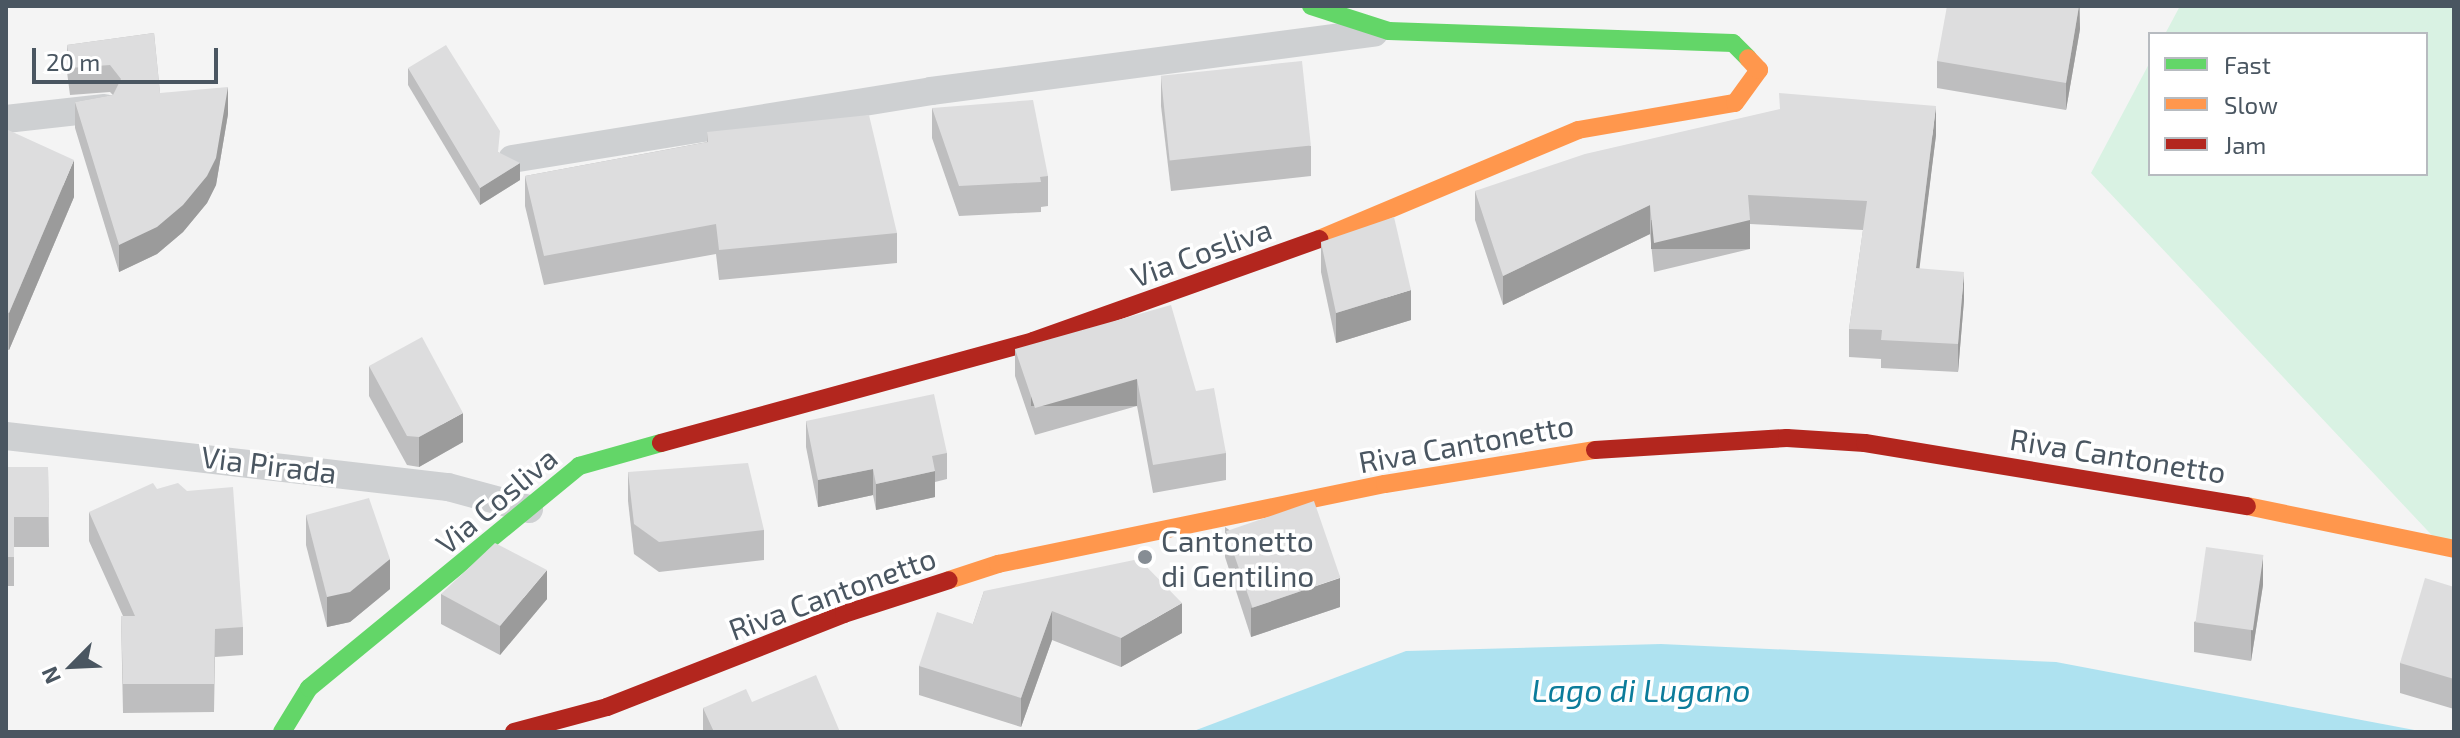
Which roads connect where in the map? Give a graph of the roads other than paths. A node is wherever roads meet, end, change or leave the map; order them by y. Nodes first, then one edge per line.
1 (1311, 6) edge
2 (1389, 31) junction
3 (104, 108) edge
4 (6, 119) edge
5 (512, 159) edge
6 (6, 436) edge
7 (529, 509) junction
8 (2454, 549) edge
9 (282, 732) edge
10 (514, 732) edge

1 - 2 street, Via Cosliva
2 - 5 lane
2 - 7 street, Via Cosliva
3 - 4 lane
6 - 7 lane, Via Pirada
7 - 9 street, Via Cosliva
8 - 10 street, Riva Cantonetto

